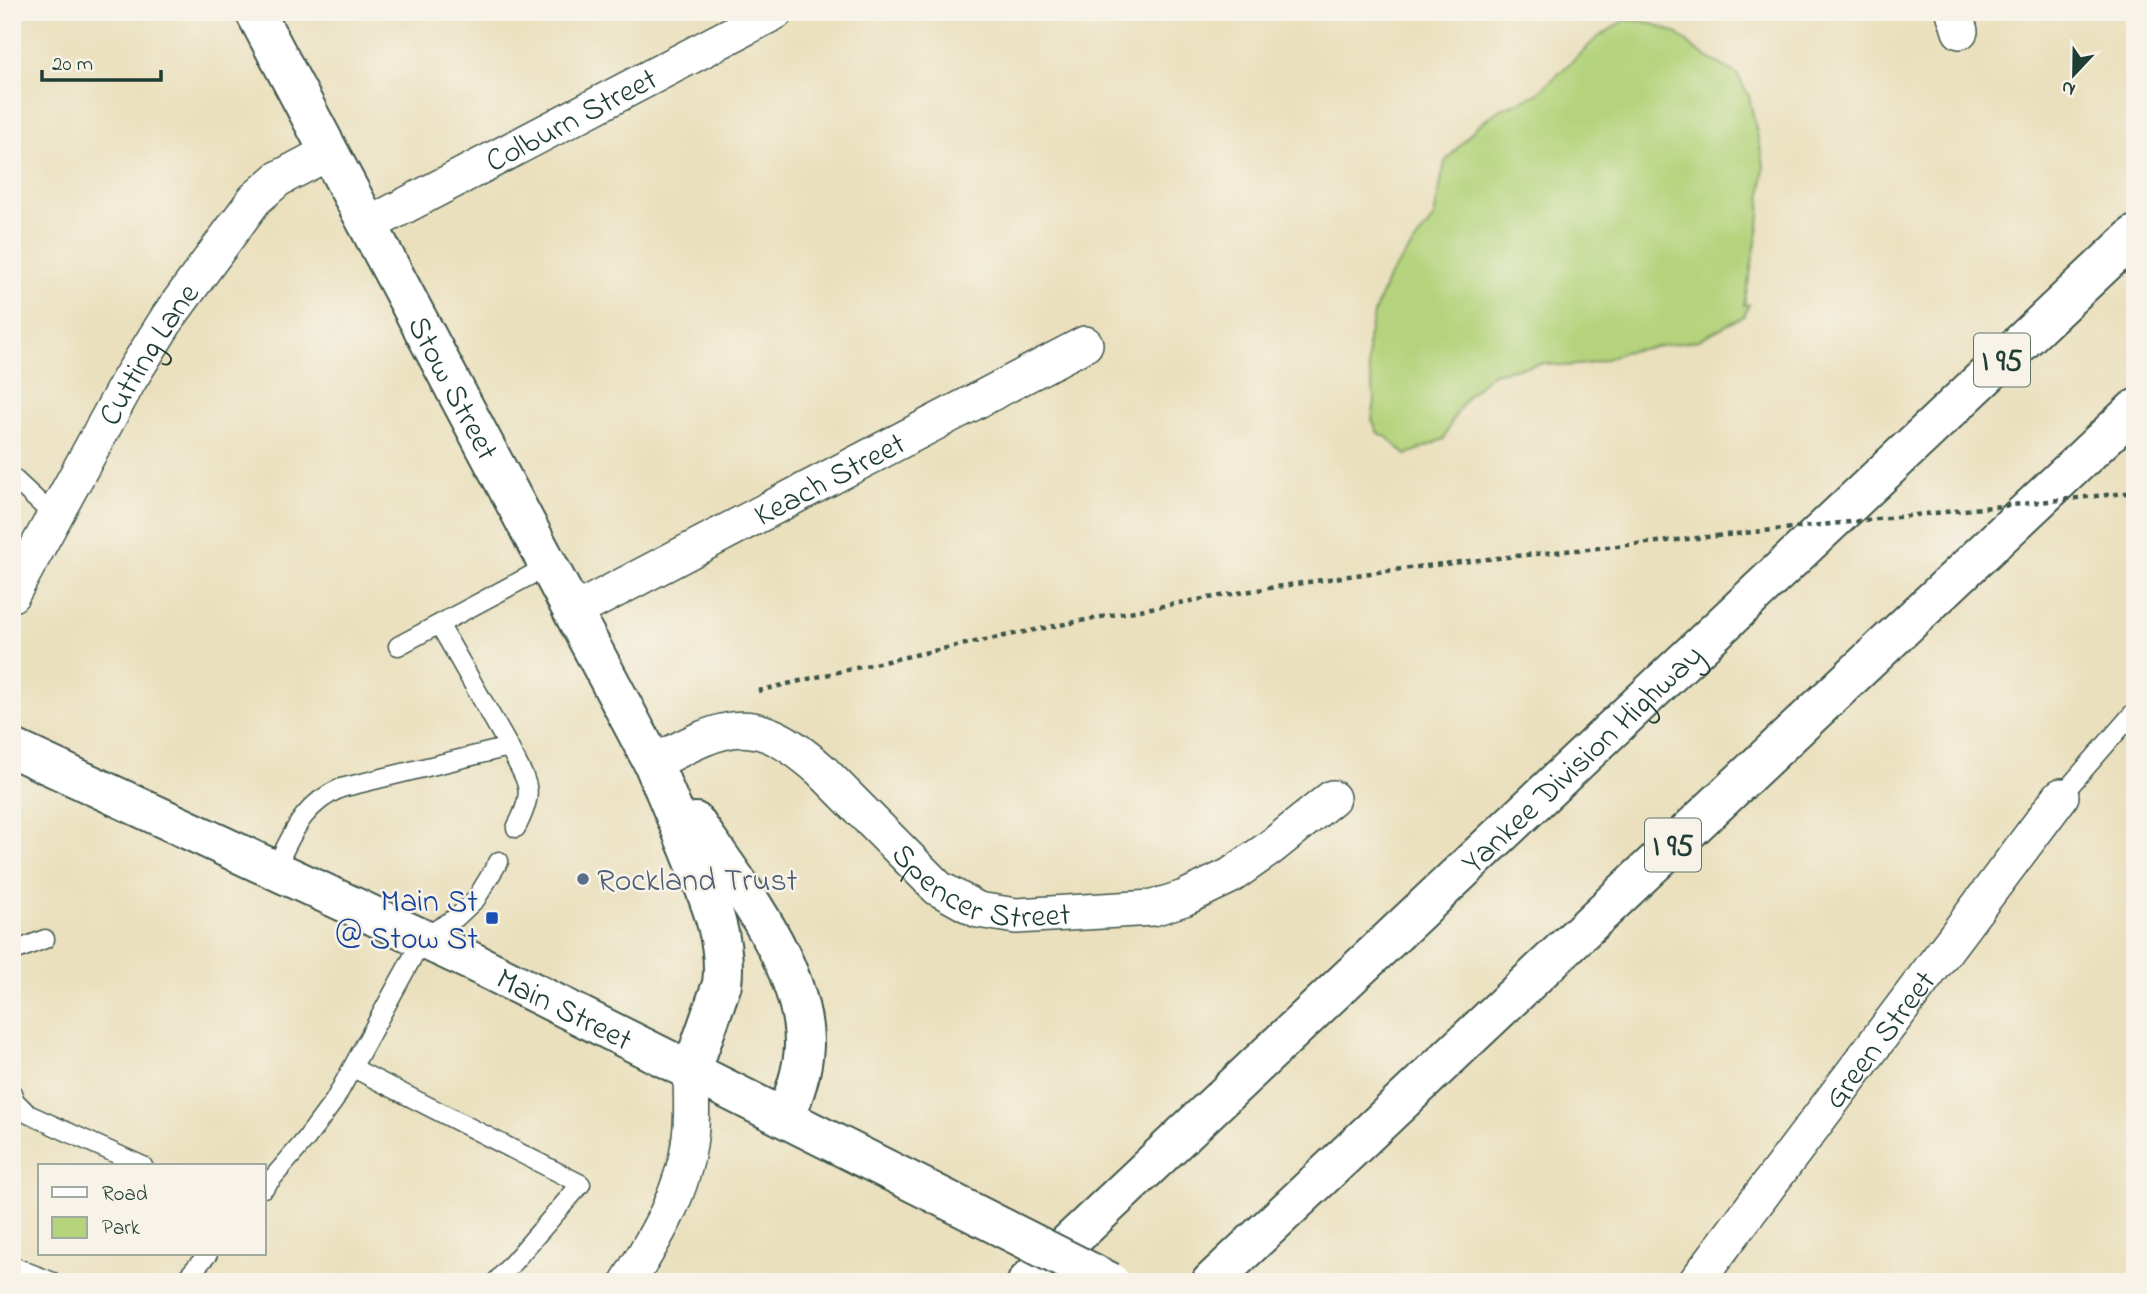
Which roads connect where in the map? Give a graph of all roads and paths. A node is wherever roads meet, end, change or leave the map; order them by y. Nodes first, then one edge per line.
1 (255, 12) edge
2 (775, 12) edge
3 (329, 152) junction
4 (368, 225) junction
5 (2135, 235) edge
6 (1085, 344) dead end
7 (2135, 409) edge
8 (12, 478) edge
9 (2135, 492) edge
10 (54, 516) junction
11 (548, 566) junction
12 (12, 594) edge
13 (573, 612) junction
14 (439, 624) junction
15 (398, 646) dead end
16 (748, 694) dead end
17 (2135, 712) edge
18 (509, 747) junction
19 (12, 748) edge
20 (653, 763) junction
21 (2061, 796) joint
22 (1332, 798) dead end
23 (516, 828) dead end
24 (499, 861) dead end
25 (275, 869) junction
26 (423, 938) junction
27 (45, 939) dead end
28 (12, 952) edge
29 (353, 1068) junction
30 (691, 1072) junction
31 (12, 1093) edge
32 (785, 1118) junction
33 (139, 1164) edge
34 (266, 1186) edge
35 (206, 1256) edge
36 (12, 1266) edge
37 (53, 1282) edge
38 (183, 1282) edge
39 (496, 1282) edge
40 (628, 1282) edge
41 (1027, 1282) edge
42 (1110, 1282) edge
43 (1211, 1282) edge
44 (1696, 1282) edge

1 - 3 main road, Stow Street
2 - 4 street, Colburn Street
3 - 4 main road, Stow Street
3 - 10 street, Cutting Lane
4 - 11 main road, Stow Street
5 - 41 main road, Yankee Division Highway / I 95
6 - 13 street, Keach Street
7 - 43 main road, I 95
8 - 10 lane
9 - 16 path, bridge
10 - 12 street, Cutting Lane
11 - 13 main road, Stow Street
11 - 14 lane
13 - 20 main road, Stow Street
14 - 15 lane
14 - 18 lane
17 - 21 lane
18 - 23 lane
18 - 25 lane
19 - 25 main road, Main Street
20 - 22 street, Spencer Street
20 - 30 main road, Stow Street
20 - 32 main road, Stow Street
21 - 44 street, Green Street
24 - 26 lane
25 - 26 main road, Main Street
26 - 29 lane
26 - 30 main road, Main Street
27 - 28 lane
29 - 34 lane
29 - 39 lane
30 - 32 main road, Main Street
30 - 40 street
31 - 33 lane
32 - 42 main road, Main Street, bridge
35 - 38 lane
36 - 37 lane

